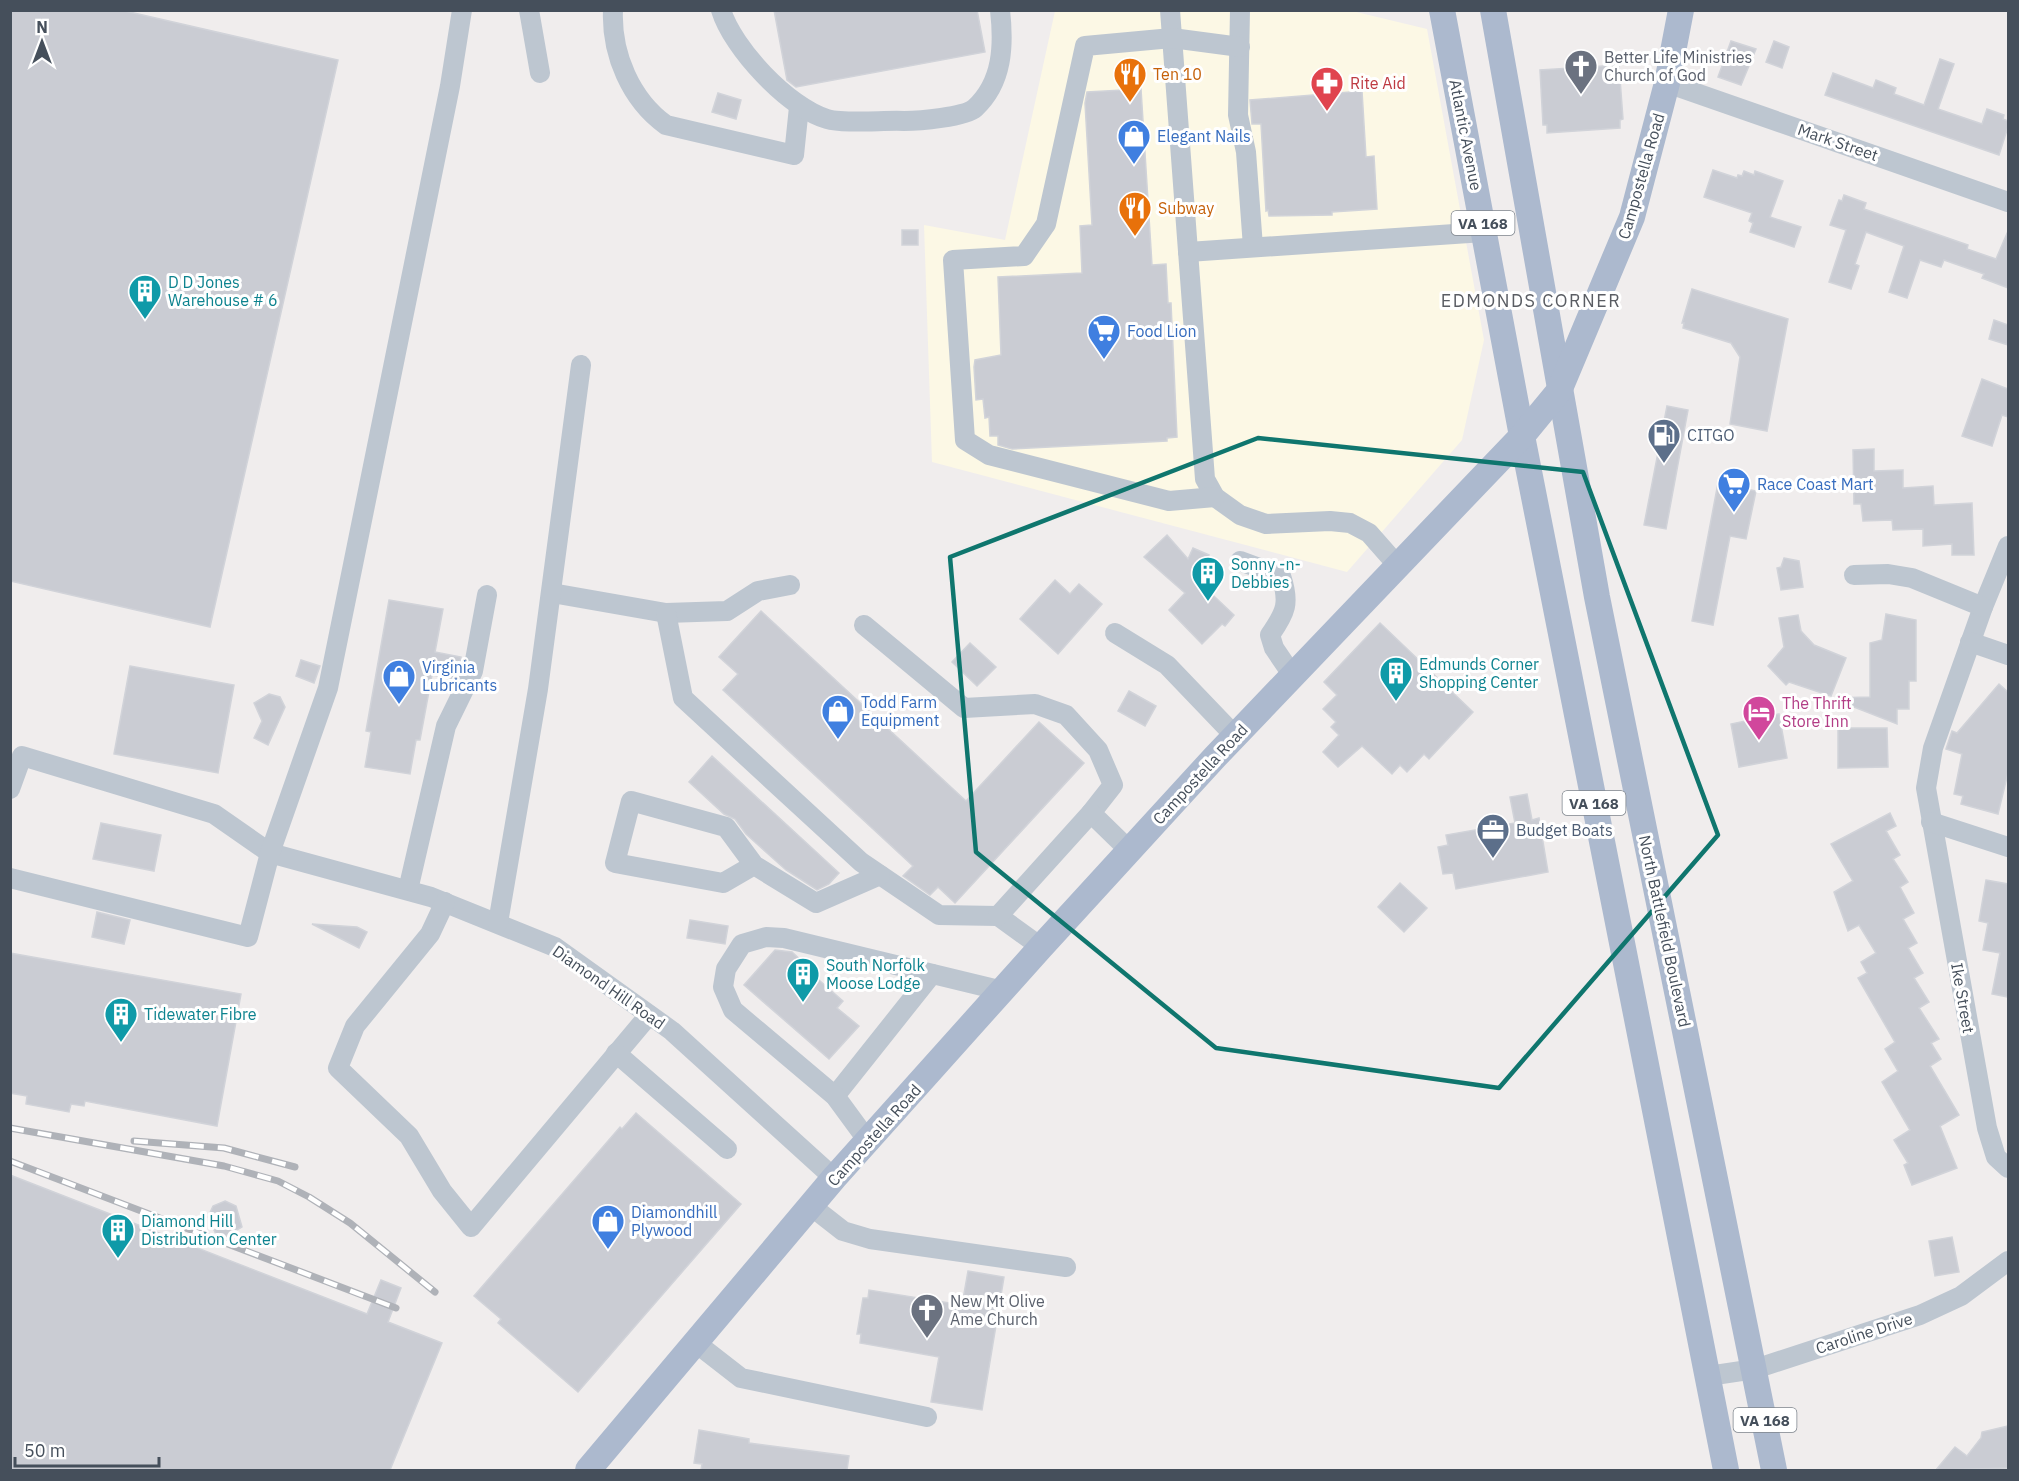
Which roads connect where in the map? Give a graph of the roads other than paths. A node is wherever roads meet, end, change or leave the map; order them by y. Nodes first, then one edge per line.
1 (462, 10) edge
2 (529, 10) edge
3 (613, 10) edge
4 (721, 10) edge
5 (1000, 10) edge
6 (1170, 10) edge
7 (1240, 10) edge
8 (1442, 10) edge
9 (1493, 10) edge
10 (1682, 10) edge
11 (1172, 39) junction
12 (1240, 47) junction
13 (540, 73) dead end
14 (1667, 83) junction
15 (800, 107) junction
16 (2008, 202) edge
17 (1484, 232) junction
18 (1253, 247) junction
19 (1188, 252) junction
20 (581, 365) dead end
21 (1559, 391) junction
22 (1522, 436) junction
23 (1215, 497) junction
24 (2008, 546) edge
25 (1240, 561) dead end
26 (1398, 566) junction
27 (1854, 575) dead end
28 (790, 585) dead end
29 (552, 593) junction
30 (487, 595) dead end
31 (1983, 607) junction
32 (666, 613) junction
33 (864, 625) dead end
34 (1115, 633) dead end
35 (1971, 642) junction
36 (2008, 655) edge
37 (1293, 676) junction
38 (1235, 736) junction
39 (10, 789) edge
40 (1091, 813) junction
41 (1931, 822) junction
42 (2008, 847) edge
43 (1130, 851) junction
44 (270, 853) junction
45 (754, 865) junction
46 (880, 875) junction
47 (10, 878) edge
48 (408, 890) junction
49 (445, 902) junction
50 (998, 916) junction
51 (498, 923) junction
52 (1041, 947) junction
53 (932, 974) junction
54 (1003, 991) junction
55 (650, 1015) junction
56 (616, 1053) junction
57 (835, 1096) junction
58 (868, 1141) junction
59 (728, 1149) dead end
60 (2008, 1168) edge
61 (834, 1178) junction
62 (811, 1206) junction
63 (2008, 1261) edge
64 (1066, 1267) dead end
65 (696, 1343) junction
66 (1755, 1369) junction
67 (1707, 1376) junction
68 (927, 1417) dead end
69 (588, 1470) edge
70 (1726, 1470) edge
71 (1774, 1470) edge

1 - 44 street
2 - 13 street
3 - 15 street
4 - 15 street
5 - 15 street
6 - 11 street
7 - 12 street
8 - 17 main road, Atlantic Avenue / VA 168
9 - 21 main road, VA 168
10 - 14 main road, Campostella Road
11 - 12 street
11 - 19 street
11 - 23 street
12 - 18 street
14 - 16 street, Mark Street
14 - 21 main road, Campostella Road
17 - 18 street
17 - 22 main road, Atlantic Avenue / VA 168
18 - 19 street
19 - 23 street
20 - 29 street
21 - 22 main road, Campostella Road
21 - 66 main road, North Battlefield Boulevard / VA 168
22 - 26 main road, Campostella Road
22 - 67 main road, VA 168
23 - 26 street
24 - 31 street, Ike Street
25 - 37 street
26 - 37 main road, Campostella Road
27 - 31 street
28 - 32 street
29 - 32 street
29 - 51 street
30 - 48 street
31 - 35 street, Ike Street
32 - 46 street
33 - 40 street
34 - 38 street
35 - 36 street
35 - 41 street, Ike Street
37 - 38 main road, Campostella Road
38 - 43 main road, Campostella Road
39 - 44 street, Diamond Hill Road
40 - 43 street
40 - 50 street
41 - 42 street
41 - 60 street, Ike Street
43 - 52 main road, Campostella Road
44 - 47 street
44 - 48 street, Diamond Hill Road
45 - 45 street
45 - 46 street
46 - 50 street
48 - 49 street, Diamond Hill Road
49 - 51 street, Diamond Hill Road
49 - 56 street
50 - 52 street
51 - 55 street, Diamond Hill Road
52 - 54 main road, Campostella Road
53 - 54 street
53 - 57 street
53 - 57 street
54 - 58 main road, Campostella Road
55 - 56 street
55 - 61 street, Diamond Hill Road
56 - 59 street
57 - 58 street
58 - 61 main road, Campostella Road
61 - 62 main road, Campostella Road
62 - 64 street
62 - 65 main road, Campostella Road
63 - 66 street, Caroline Drive
65 - 68 street
65 - 69 main road, Campostella Road
66 - 67 street, Caroline Drive
66 - 71 main road, North Battlefield Boulevard / VA 168
67 - 70 main road, VA 168

